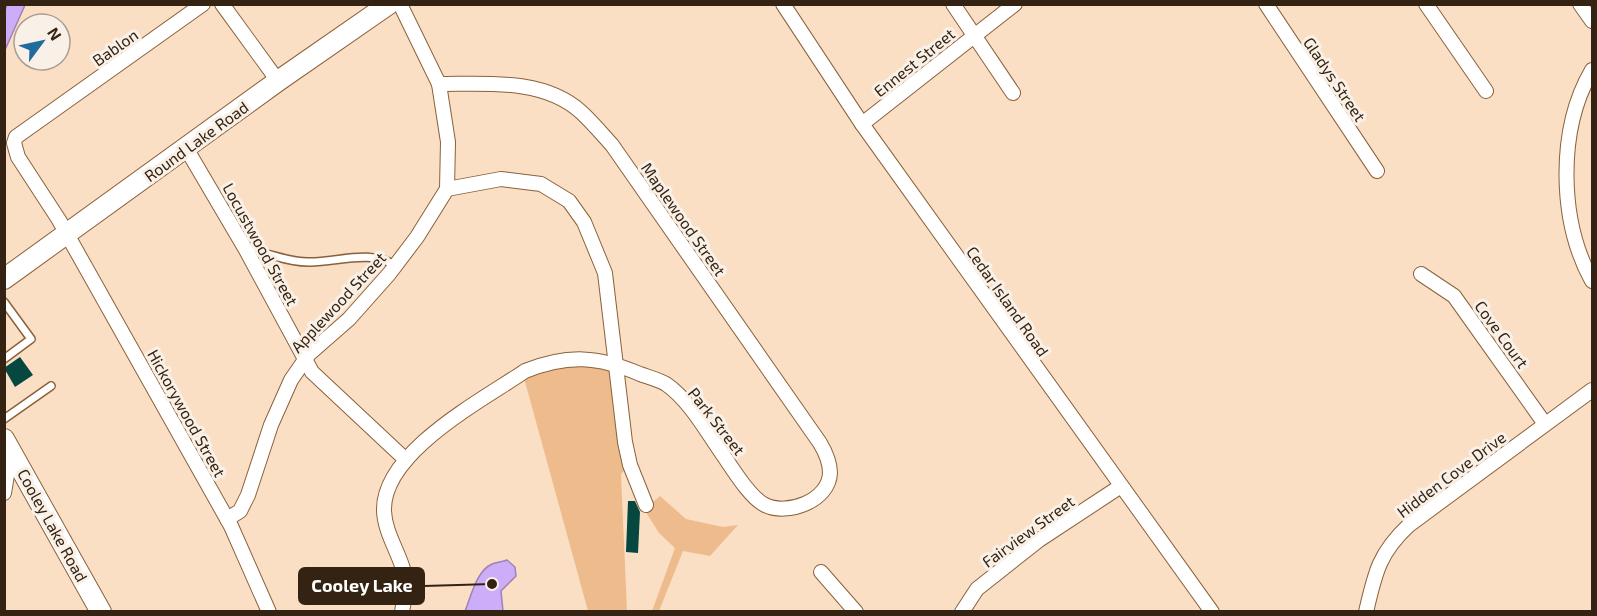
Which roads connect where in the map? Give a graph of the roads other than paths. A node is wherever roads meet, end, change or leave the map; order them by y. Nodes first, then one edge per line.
1 (203, 4) edge
2 (222, 4) edge
3 (389, 4) edge
4 (400, 4) edge
5 (783, 4) edge
6 (953, 4) edge
7 (1015, 4) edge
8 (1266, 4) edge
9 (1426, 4) edge
10 (1580, 4) edge
11 (1593, 21) edge
12 (974, 34) junction
13 (1593, 70) edge
14 (278, 81) junction
15 (439, 84) junction
16 (1486, 91) dead end
17 (1013, 93) dead end
18 (862, 124) junction
19 (186, 148) junction
20 (26, 169) joint
21 (1377, 171) dead end
22 (447, 189) junction
23 (67, 234) junction
24 (246, 250) junction
25 (396, 266) junction
26 (1421, 274) dead end
27 (4, 279) edge
28 (1593, 281) edge
29 (4, 302) edge
30 (4, 359) edge
31 (306, 359) junction
32 (614, 364) junction
33 (51, 386) dead end
34 (1593, 390) edge
35 (4, 419) edge
36 (1545, 424) junction
37 (8, 445) edge
38 (406, 460) junction
39 (830, 475) joint
40 (1121, 486) junction
41 (4, 493) edge
42 (646, 506) dead end
43 (227, 519) junction
44 (821, 572) dead end
45 (101, 612) edge
46 (269, 612) edge
47 (402, 612) edge
48 (856, 612) edge
49 (962, 612) edge
50 (1212, 612) edge
51 (1365, 612) edge

1 - 20 street, Bablon
2 - 14 street
3 - 14 street, Round Lake Road
4 - 15 street
5 - 18 street, Cedar Island Road
6 - 12 street
7 - 12 street, Ennest Street
8 - 21 street, Gladys Street
9 - 16 street
10 - 11 street
12 - 17 street
12 - 18 street, Ennest Street
13 - 28 street
14 - 19 street, Round Lake Road
15 - 22 street
15 - 39 street, Maplewood Street
18 - 40 street, Cedar Island Road
19 - 23 street, Round Lake Road
19 - 24 street, Locustwood Street
20 - 23 street, Hickorywood Street
22 - 25 street, Applewood Street
22 - 32 street
23 - 27 street, Round Lake Road
23 - 43 street, Hickorywood Street
24 - 25 lane
24 - 31 street, Locustwood Street
25 - 31 street, Applewood Street
26 - 36 street, Cove Court
29 - 30 lane
31 - 38 street, Locustwood Street
31 - 43 street, Applewood Street
32 - 38 street, Park Street
32 - 39 street, Park Street
32 - 42 street
33 - 35 lane
34 - 36 street, Hidden Cove Drive
36 - 51 street, Hidden Cove Drive
37 - 41 street
37 - 45 street, Cooley Lake Road
38 - 47 street, Park Street
40 - 49 street, Fairview Street
40 - 50 street, Cedar Island Road
43 - 46 street, Hickorywood Street
44 - 48 street

